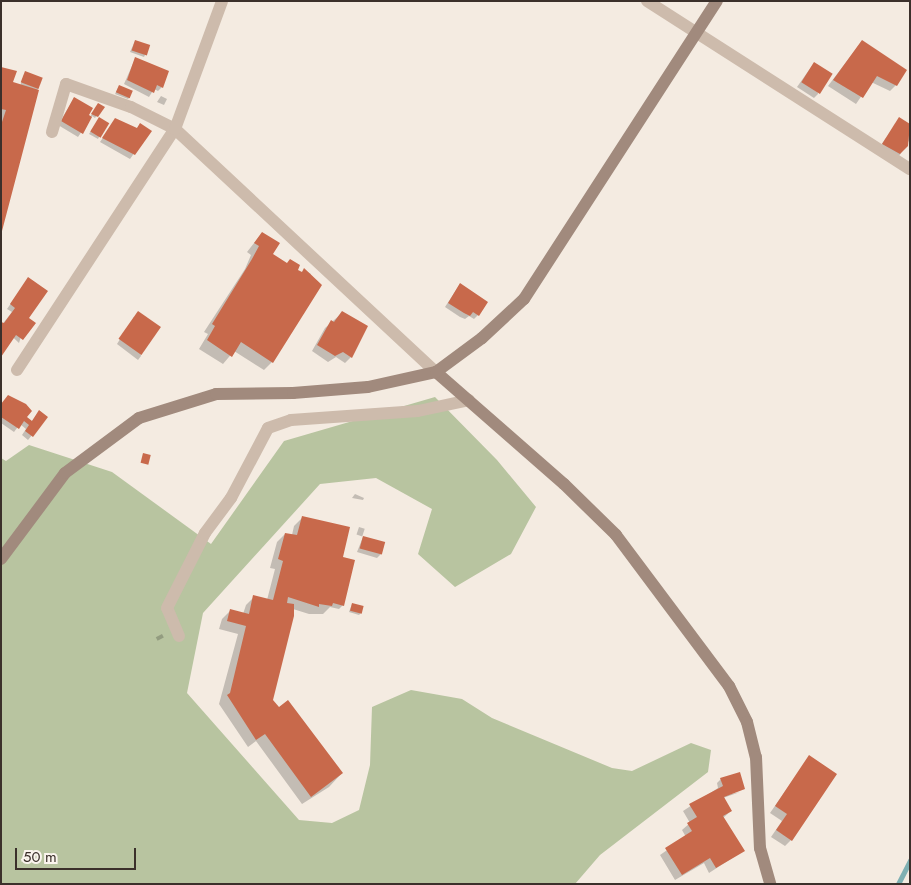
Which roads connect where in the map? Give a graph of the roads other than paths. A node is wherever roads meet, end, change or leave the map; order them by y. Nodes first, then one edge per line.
1 (222, 1) edge
2 (647, 1) edge
3 (717, 1) edge
4 (696, 32) junction
5 (175, 129) junction
6 (52, 132) dead end
7 (910, 169) edge
8 (17, 370) dead end
9 (436, 372) junction
10 (470, 400) junction
11 (1, 559) edge
12 (179, 636) dead end
13 (770, 884) edge

1 - 5 street
2 - 4 street
3 - 4 street
4 - 7 street
4 - 9 street
5 - 6 street
5 - 8 street
5 - 9 street
9 - 10 street
9 - 11 street
10 - 12 street
10 - 13 street

